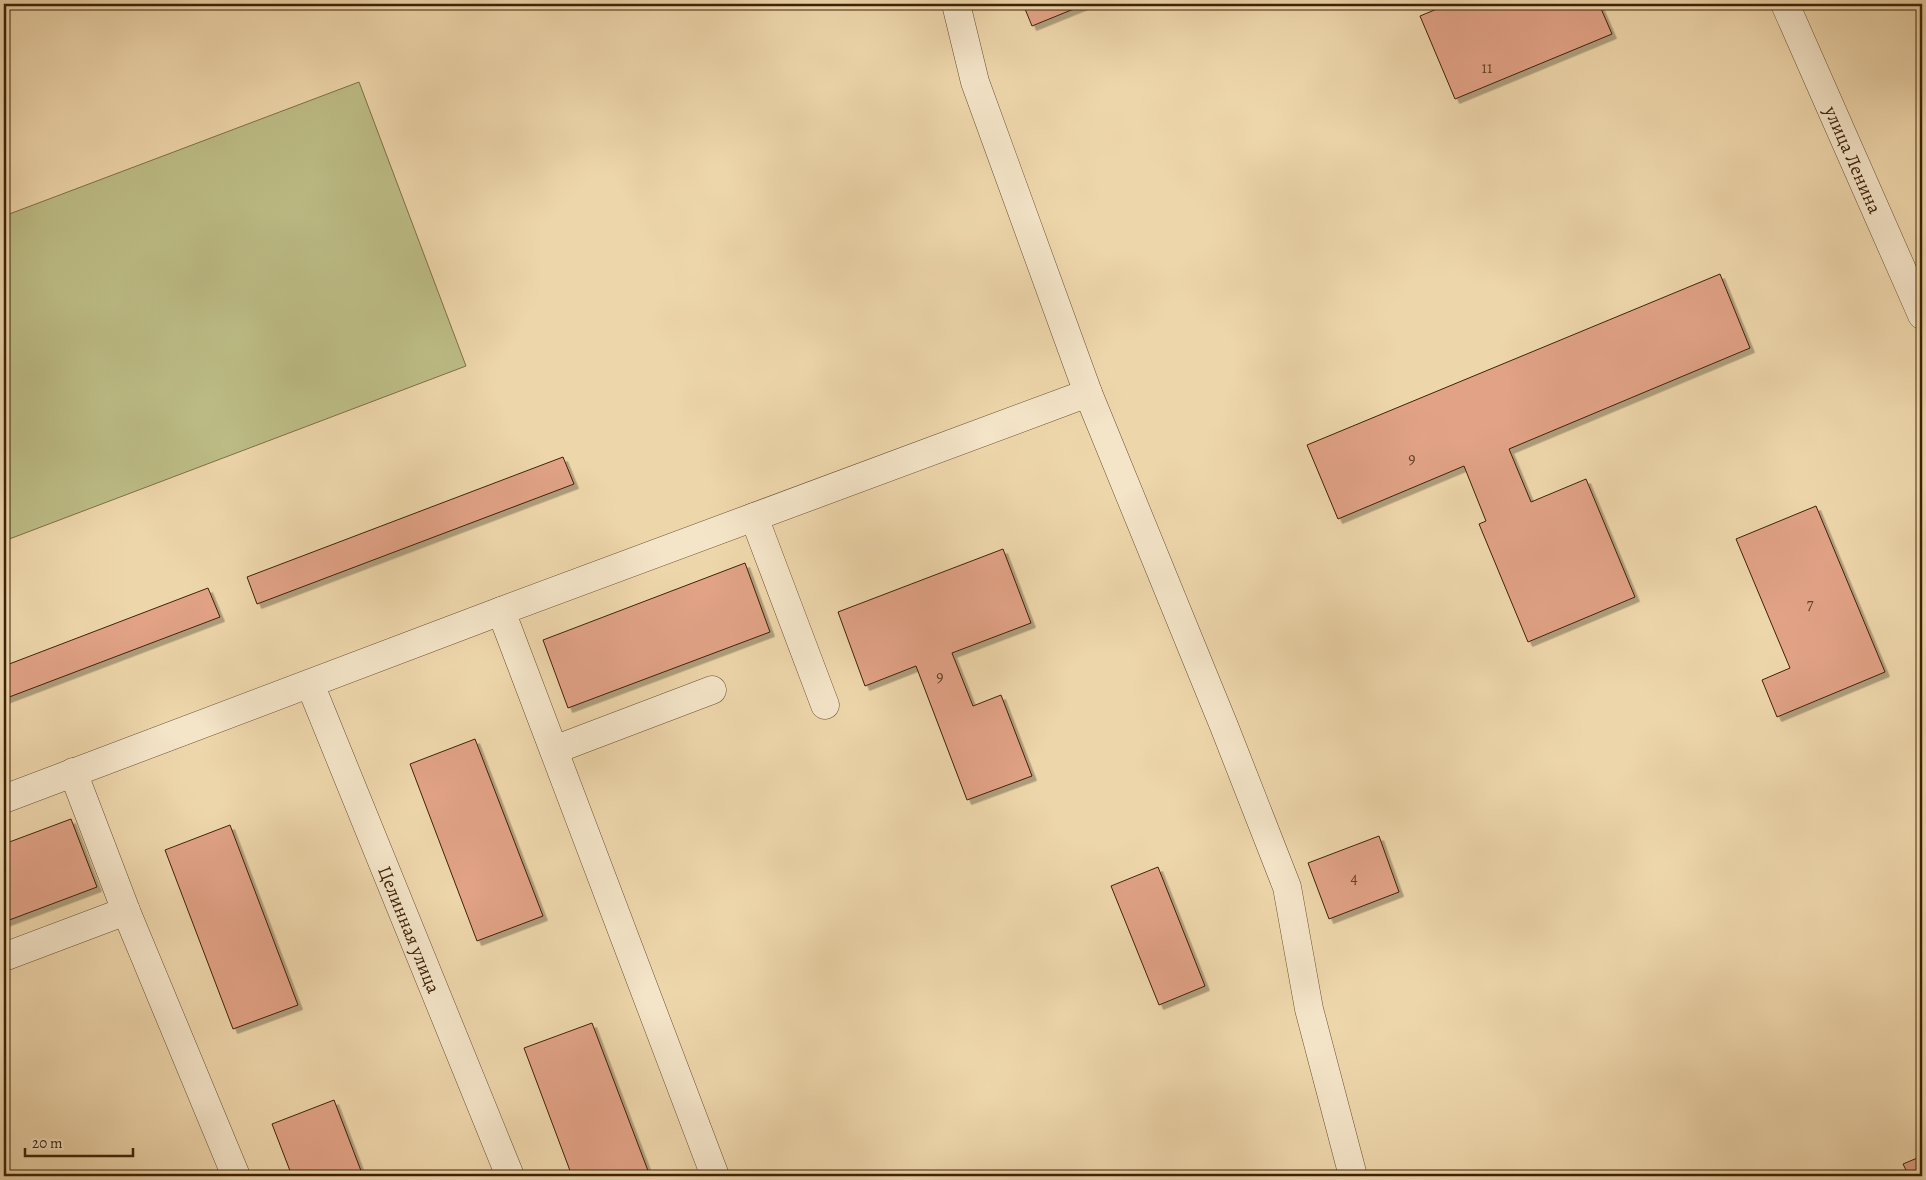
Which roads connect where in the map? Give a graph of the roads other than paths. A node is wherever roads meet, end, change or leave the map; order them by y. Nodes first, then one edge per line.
1 (956, 4) edge
2 (1785, 4) edge
3 (1922, 315) edge
4 (1088, 393) junction
5 (754, 517) junction
6 (501, 611) junction
7 (310, 684) junction
8 (712, 690) dead end
9 (825, 704) dead end
10 (554, 750) junction
11 (73, 772) junction
12 (4, 799) edge
13 (126, 910) junction
14 (4, 957) edge
15 (236, 1176) edge
16 (510, 1176) edge
17 (715, 1176) edge
18 (1353, 1176) edge

1 - 4 street
2 - 3 street, улица Ленина
4 - 5 street
4 - 18 street
5 - 6 street
5 - 9 street
6 - 7 street
6 - 10 street
7 - 11 street
7 - 16 street, Целинная улица
8 - 10 street
10 - 17 street
11 - 12 street
11 - 13 street
13 - 14 street
13 - 15 street

